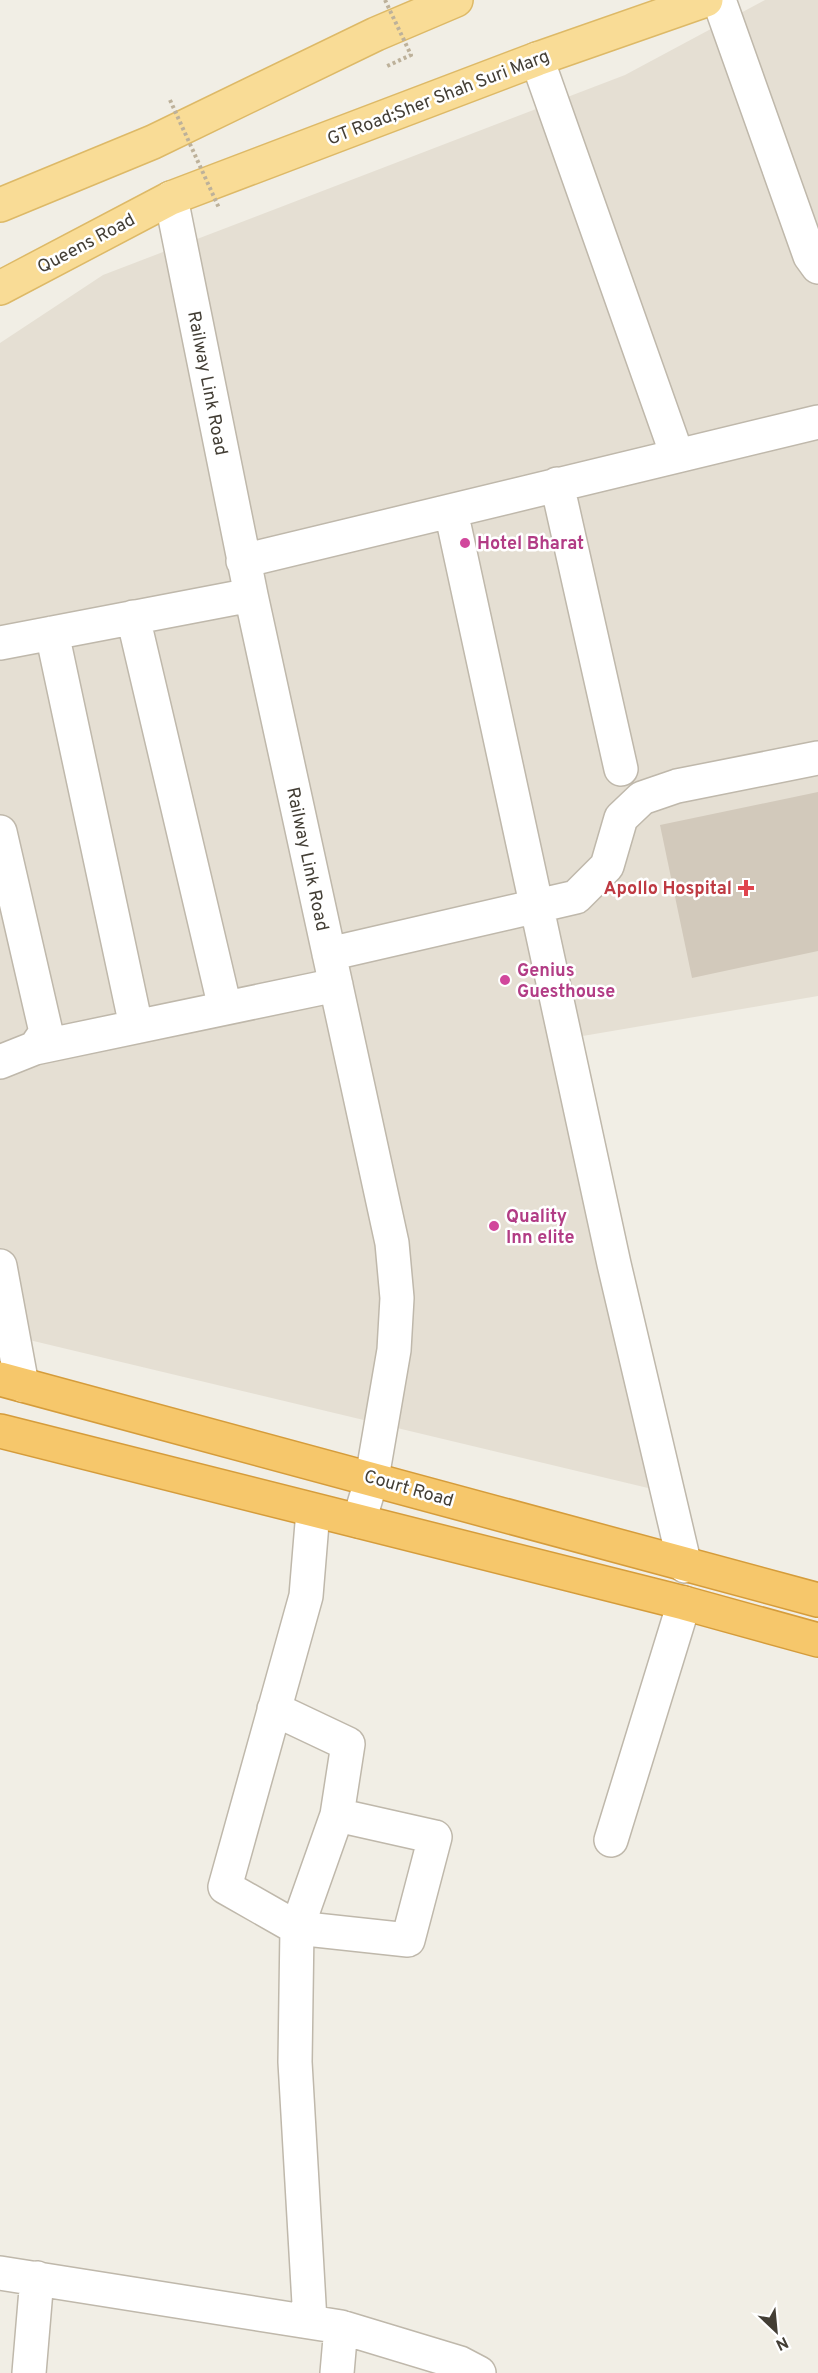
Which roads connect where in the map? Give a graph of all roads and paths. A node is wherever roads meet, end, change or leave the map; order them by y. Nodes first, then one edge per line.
1 (385, 0) edge
2 (456, 0) edge
3 (706, 0) edge
4 (719, 0) edge
5 (537, 59) junction
6 (385, 67) dead end
7 (170, 100) dead end
8 (2, 197) edge
9 (171, 198) junction
10 (219, 208) dead end
11 (818, 267) edge
12 (0, 288) edge
13 (818, 423) edge
14 (677, 455) junction
15 (557, 484) junction
16 (451, 511) junction
17 (243, 561) junction
18 (250, 595) junction
19 (133, 617) junction
20 (52, 633) junction
21 (0, 643) edge
22 (818, 758) edge
23 (621, 769) dead end
24 (0, 832) edge
25 (538, 908) junction
26 (332, 969) junction
27 (225, 1008) junction
28 (136, 1026) junction
29 (35, 1047) junction
30 (0, 1062) edge
31 (0, 1266) edge
32 (11, 1382) edge
33 (0, 1431) edge
34 (372, 1478) junction
35 (313, 1511) junction
36 (359, 1521) junction
37 (685, 1566) junction
38 (818, 1600) edge
39 (684, 1603) junction
40 (818, 1640) edge
41 (274, 1709) junction
42 (337, 1815) junction
43 (611, 1840) dead end
44 (297, 1928) junction
45 (0, 2273) edge
46 (36, 2278) junction
47 (310, 2321) junction
48 (341, 2327) junction
49 (30, 2373) edge
50 (337, 2373) edge
51 (479, 2373) edge

1 - 6 path, bridge
2 - 8 main road
3 - 5 main road, GT Road;Sher Shah Suri Marg
4 - 11 street
5 - 9 main road, GT Road;Sher Shah Suri Marg
5 - 14 street
7 - 10 path, bridge
9 - 12 main road, Queens Road
9 - 17 street, Railway Link Road
13 - 14 street
14 - 15 street
15 - 16 street
15 - 23 street
16 - 17 street
16 - 25 street
17 - 18 street, Railway Link Road
18 - 19 street
18 - 26 street, Railway Link Road
19 - 20 street
19 - 27 street
20 - 21 street
20 - 28 street
22 - 25 street
24 - 29 street
25 - 26 street
25 - 37 street
26 - 27 street
26 - 34 street, Railway Link Road
27 - 28 street
28 - 29 street
29 - 30 street
31 - 32 street
32 - 34 highway, Court Road
33 - 35 highway
34 - 36 street, Railway Link Road
34 - 37 highway, Court Road
35 - 36 highway
35 - 41 street
36 - 39 highway
37 - 38 highway, Court Road
39 - 40 highway
39 - 43 street
41 - 42 street
41 - 44 street
42 - 44 street
42 - 44 street
44 - 47 street
45 - 46 street
46 - 47 street
46 - 49 street
47 - 48 street
48 - 50 street
48 - 51 street

